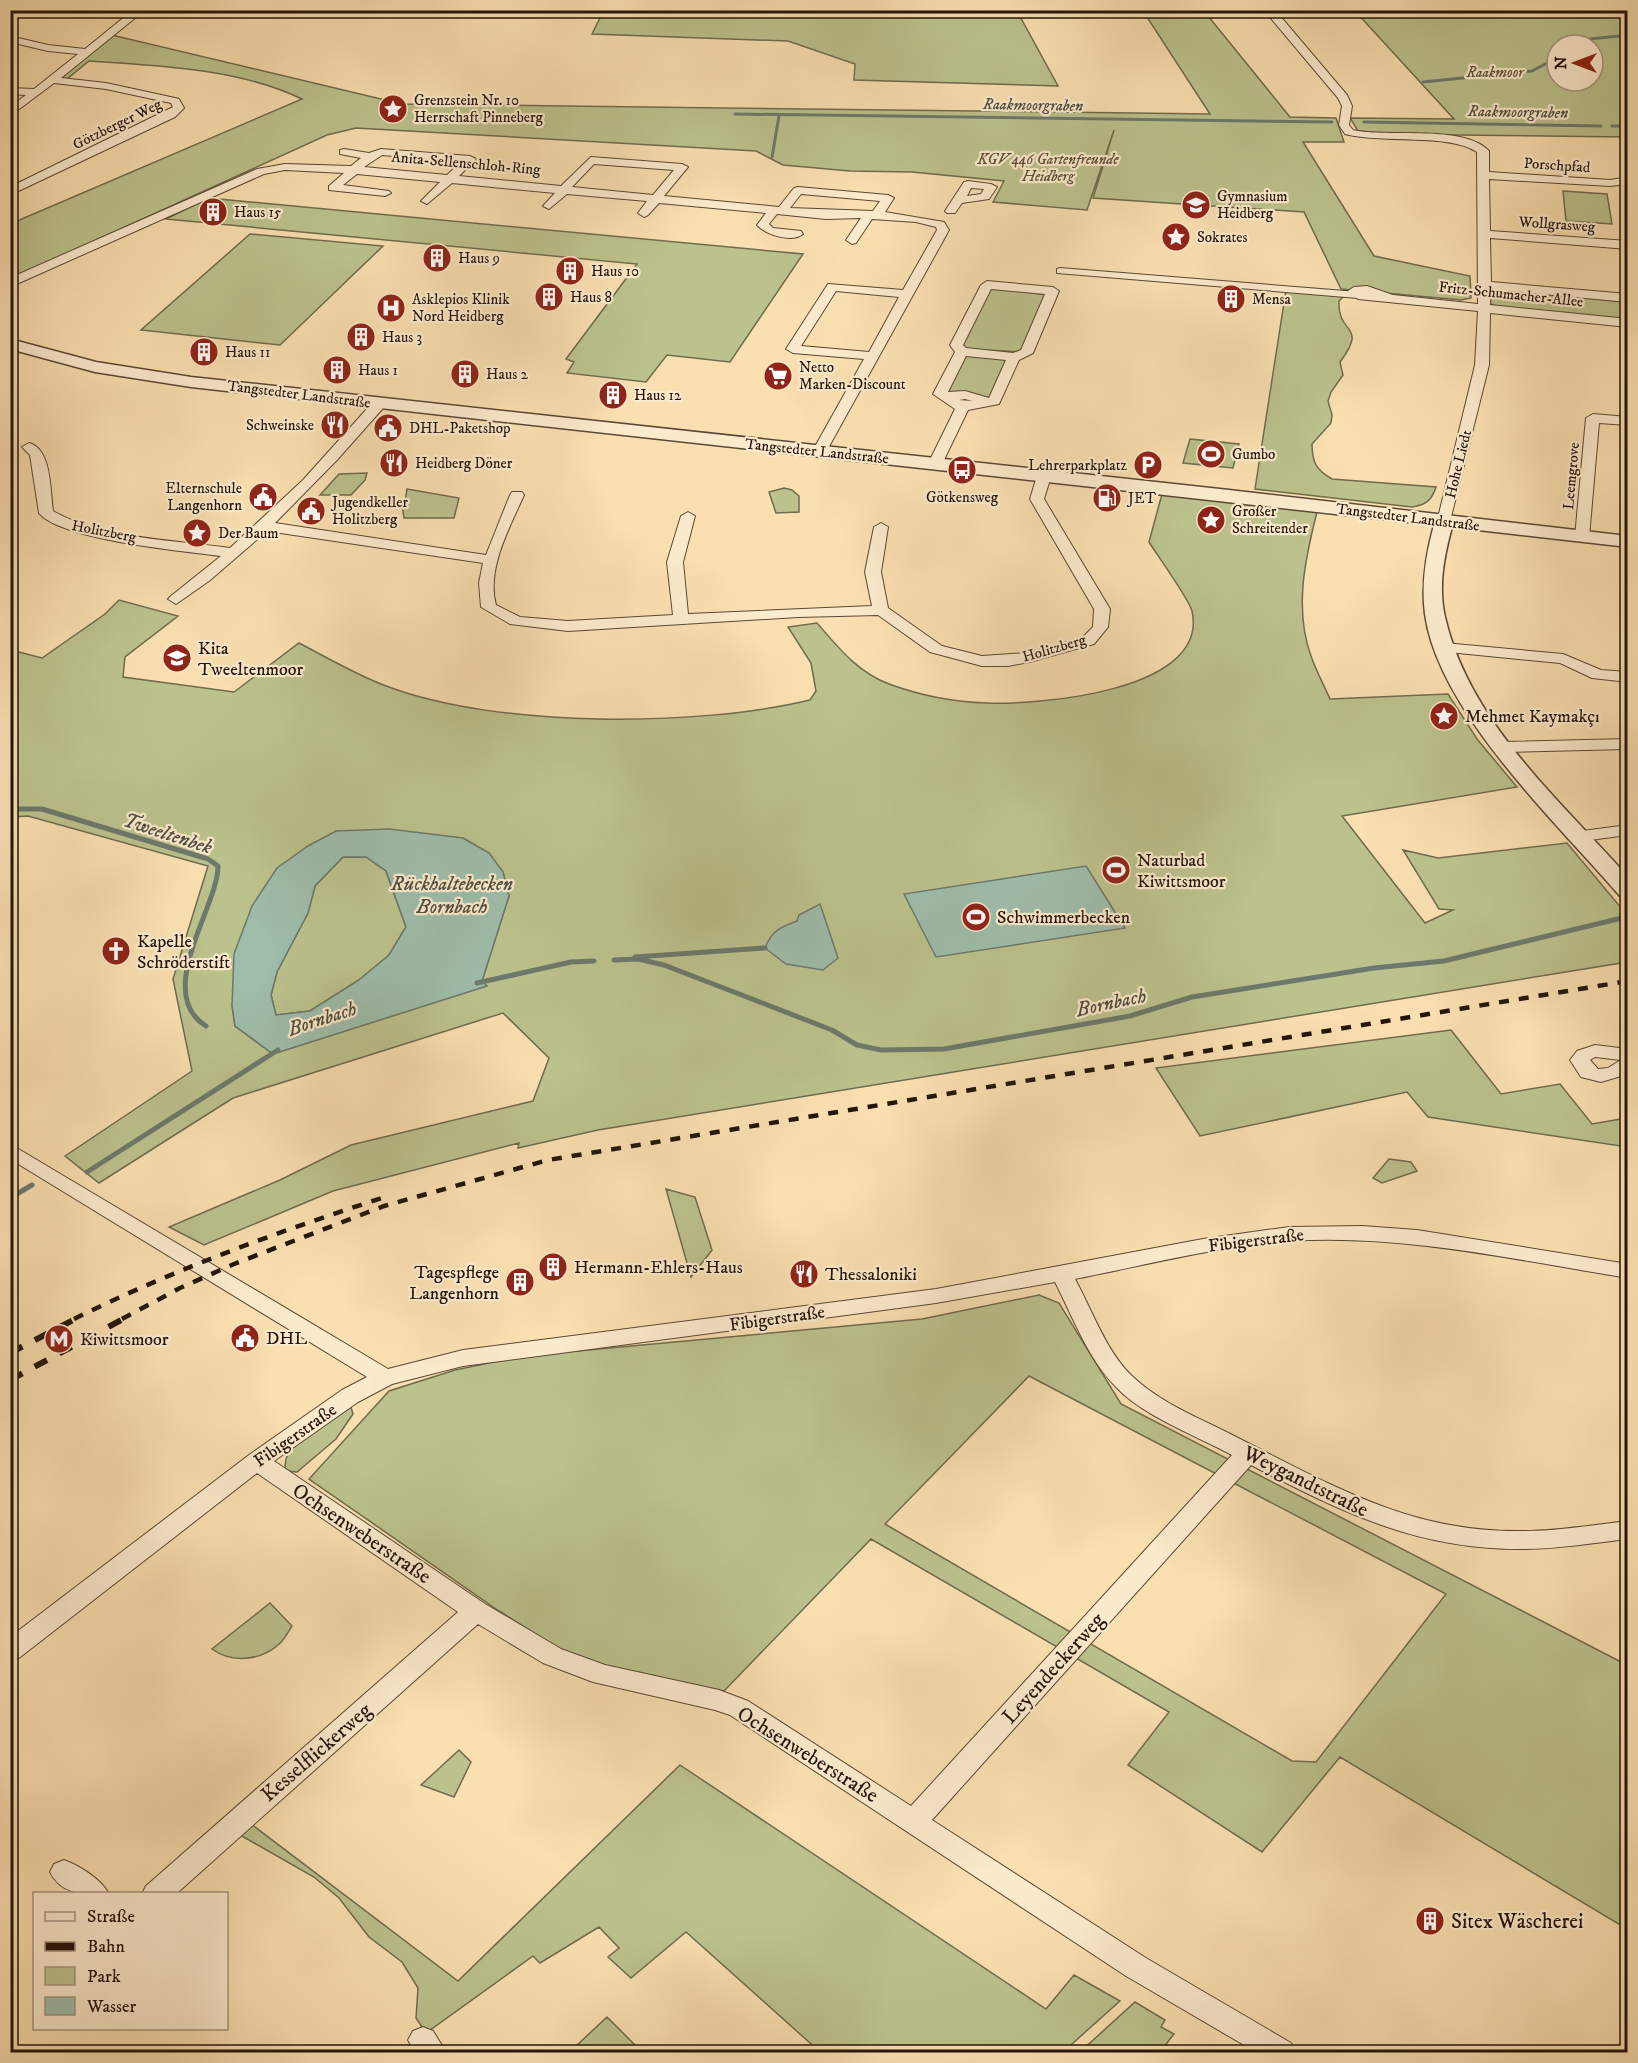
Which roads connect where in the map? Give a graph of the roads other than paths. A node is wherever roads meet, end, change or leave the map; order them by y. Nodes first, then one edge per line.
1 (140, 10) edge
2 (1269, 10) edge
3 (10, 39) edge
4 (86, 52) junction
5 (51, 80) junction
6 (10, 91) edge
7 (35, 92) junction
8 (10, 113) edge
9 (344, 152) dead end
10 (370, 156) junction
11 (355, 170) junction
12 (1485, 175) junction
13 (451, 178) junction
14 (1628, 180) edge
15 (561, 191) junction
16 (10, 192) edge
17 (384, 193) dead end
18 (655, 199) junction
19 (958, 200) dead end
20 (427, 201) dead end
21 (549, 206) dead end
22 (778, 211) junction
23 (644, 213) dead end
24 (872, 216) junction
25 (946, 218) junction
26 (797, 234) dead end
27 (1485, 234) junction
28 (852, 240) dead end
29 (1628, 245) edge
30 (1060, 271) dead end
31 (10, 283) edge
32 (1485, 285) junction
33 (908, 294) junction
34 (1358, 295) joint
35 (1628, 298) edge
36 (1484, 308) junction
37 (1628, 323) edge
38 (10, 344) edge
39 (962, 352) junction
40 (873, 356) junction
41 (1014, 357) junction
42 (957, 403) junction
43 (379, 404) junction
44 (1628, 421) edge
45 (29, 447) dead end
46 (819, 452) junction
47 (935, 464) junction
48 (1044, 476) junction
49 (517, 495) dead end
50 (688, 516) dead end
51 (1444, 522) junction
52 (266, 526) junction
53 (881, 527) dead end
54 (1582, 537) junction
55 (1628, 542) edge
56 (234, 553) junction
57 (492, 560) junction
58 (176, 599) dead end
59 (881, 610) junction
60 (681, 618) junction
61 (1444, 648) junction
62 (1628, 677) edge
63 (1628, 744) edge
64 (1503, 747) junction
65 (1628, 830) edge
66 (1581, 836) junction
67 (1628, 891) edge
68 (1628, 1055) edge
69 (1628, 1064) edge
70 (10, 1150) edge
71 (1628, 1271) edge
72 (1062, 1275) junction
73 (385, 1378) junction
74 (1248, 1453) junction
75 (257, 1461) junction
76 (1628, 1530) edge
77 (476, 1611) junction
78 (10, 1651) edge
79 (914, 1821) junction
80 (64, 1872) dead end
81 (93, 1892) edge
82 (157, 1892) edge
83 (1281, 2052) edge

1 - 4 street
2 - 12 street, Hohe Liedt
3 - 4 street
4 - 5 street
5 - 7 street
5 - 16 street, Götzberger Weg
6 - 7 street
7 - 8 street
9 - 10 street
10 - 11 street
10 - 13 street
11 - 13 street, Anita-Sellenschloh-Ring
11 - 17 street
11 - 31 street, Anita-Sellenschloh-Ring
12 - 14 street, Porschpfad
12 - 27 street, Hohe Liedt
13 - 15 street, Anita-Sellenschloh-Ring
13 - 20 street
15 - 18 street, Anita-Sellenschloh-Ring
15 - 18 street
15 - 21 street
18 - 22 street, Anita-Sellenschloh-Ring
18 - 23 street
19 - 25 street
22 - 24 street, Anita-Sellenschloh-Ring
22 - 24 street
22 - 26 street
24 - 25 street, Anita-Sellenschloh-Ring
24 - 28 street
25 - 33 street
27 - 29 street, Wollgrasweg
27 - 32 street, Hohe Liedt
30 - 34 street
32 - 35 street, Fritz-Schumacher-Allee
32 - 36 street, Hohe Liedt
33 - 40 street
33 - 40 street
34 - 36 street, Fritz-Schumacher-Allee
36 - 37 street, Fritz-Schumacher-Allee
36 - 51 street, Hohe Liedt
38 - 43 street, Tangstedter Landstraße
39 - 41 street
39 - 41 street
39 - 42 street
40 - 46 street
41 - 42 street
42 - 47 street
43 - 46 street, Tangstedter Landstraße
43 - 52 street
44 - 54 street, Leemgrove
45 - 56 street, Holitzberg
46 - 47 street, Tangstedter Landstraße
47 - 48 street, Tangstedter Landstraße
48 - 51 street, Tangstedter Landstraße
48 - 59 street, Holitzberg
49 - 57 street
50 - 60 street
51 - 54 street, Tangstedter Landstraße
51 - 61 street, Hohe Liedt
52 - 56 street
52 - 57 street
53 - 59 street
54 - 55 street, Tangstedter Landstraße
56 - 58 street
57 - 60 street
59 - 60 street
61 - 62 street
61 - 64 street, Hohe Liedt
63 - 64 street
64 - 66 street, Hohe Liedt
65 - 66 street
66 - 67 street, Hohe Liedt
68 - 69 street
70 - 73 street
71 - 72 street, Fibigerstraße
72 - 73 street, Fibigerstraße
72 - 74 street, Weygandtstraße
73 - 75 street, Fibigerstraße
74 - 76 street, Weygandtstraße
74 - 79 street, Leyendeckerweg
75 - 77 street, Ochsenweberstraße
75 - 78 street, Fibigerstraße
77 - 79 street, Ochsenweberstraße
77 - 82 street, Kesselflickerweg
79 - 83 street, Ochsenweberstraße
80 - 81 street

